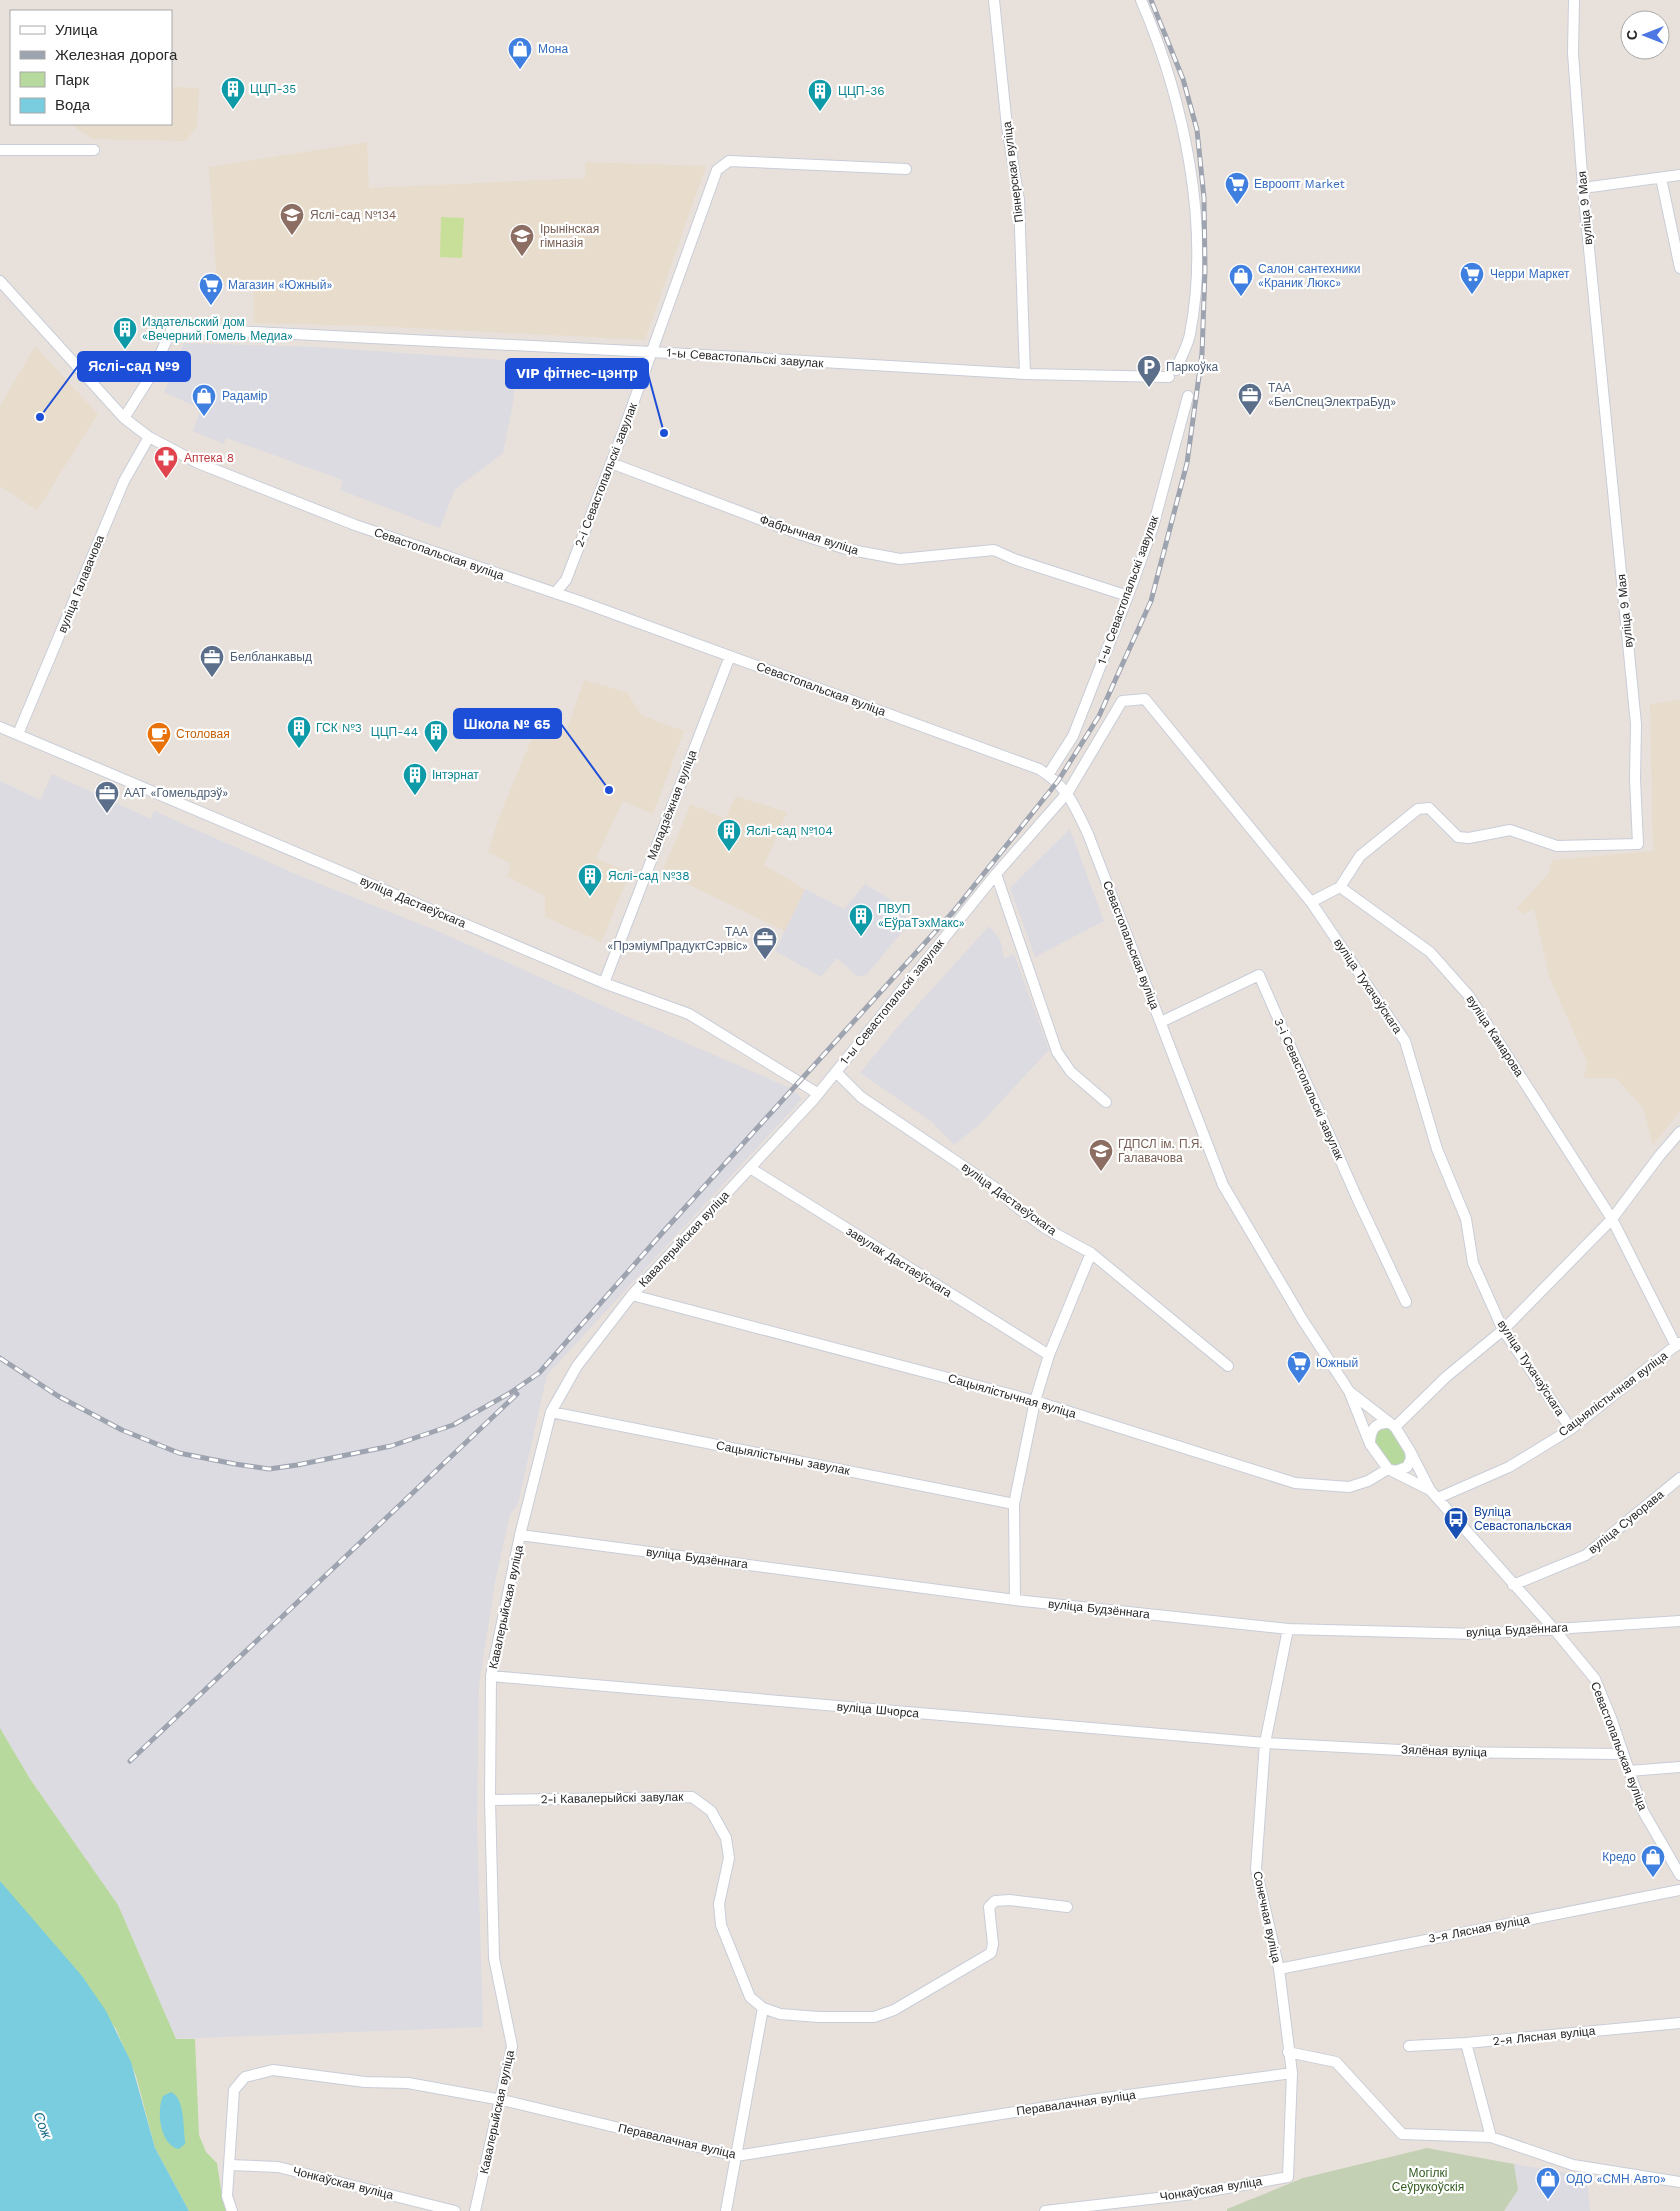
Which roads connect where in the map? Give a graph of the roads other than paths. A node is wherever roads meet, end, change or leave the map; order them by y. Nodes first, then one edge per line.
1 (994, 0) edge
2 (1141, 0) edge
3 (1574, 0) edge
4 (0, 150) edge
5 (94, 150) dead end
6 (906, 169) dead end
7 (1680, 175) edge
8 (1661, 178) junction
9 (1583, 188) junction
10 (1680, 268) edge
11 (0, 281) edge
12 (652, 352) junction
13 (1025, 374) junction
14 (1188, 396) dead end
15 (124, 418) junction
16 (149, 437) junction
17 (611, 463) junction
18 (555, 593) junction
19 (1128, 596) junction
20 (730, 656) junction
21 (0, 727) edge
22 (18, 734) junction
23 (1048, 775) junction
24 (1068, 792) junction
25 (996, 874) junction
26 (1340, 887) junction
27 (1311, 902) junction
28 (604, 983) junction
29 (1161, 1022) junction
30 (836, 1072) junction
31 (815, 1096) junction
32 (1106, 1102) dead end
33 (1680, 1132) edge
34 (750, 1168) junction
35 (1612, 1219) junction
36 (1092, 1253) junction
37 (632, 1294) junction
38 (1406, 1302) dead end
39 (1503, 1330) junction
40 (1678, 1344) edge
41 (1048, 1355) junction
42 (1228, 1366) dead end
43 (1349, 1391) junction
44 (1035, 1401) junction
45 (551, 1412) junction
46 (1392, 1425) junction
47 (1570, 1429) junction
48 (1370, 1444) junction
49 (1410, 1451) junction
50 (1388, 1469) junction
51 (1680, 1478) edge
52 (1430, 1490) junction
53 (1438, 1498) junction
54 (1014, 1504) junction
55 (520, 1535) junction
56 (1513, 1585) junction
57 (1015, 1600) junction
58 (1680, 1621) edge
59 (1553, 1628) junction
60 (1288, 1629) junction
61 (492, 1676) junction
62 (1265, 1744) junction
63 (1623, 1754) junction
64 (1680, 1767) edge
65 (1629, 1770) junction
66 (490, 1800) junction
67 (1680, 1874) edge
68 (1680, 1890) edge
69 (1067, 1907) dead end
70 (1279, 1969) junction
71 (764, 2008) junction
72 (1680, 2023) edge
73 (1466, 2043) junction
74 (1409, 2046) dead end
75 (1288, 2052) junction
76 (1292, 2074) junction
77 (502, 2100) junction
78 (1491, 2137) junction
79 (736, 2156) junction
80 (229, 2165) junction
81 (1288, 2177) joint
82 (1680, 2182) edge
83 (232, 2211) edge
84 (455, 2211) edge
85 (475, 2211) edge
86 (726, 2211) edge
87 (1045, 2211) edge

1 - 13 street, Піянерская вуліца
2 - 13 street, 1-ы Севастопальскі завулак
3 - 9 street, вуліца 9 Мая
4 - 5 street
6 - 12 street, 2-і Севастопальскі завулак
7 - 8 street
8 - 9 street
8 - 10 street
9 - 26 street, вуліца 9 Мая
11 - 15 street, Севастопальская вуліца
12 - 13 street, 1-ы Севастопальскі завулак
12 - 15 street, 1-ы Севастопальскі завулак
12 - 17 street, 2-і Севастопальскі завулак
14 - 19 street, 1-ы Севастопальскі завулак
15 - 16 street, Севастопальская вуліца
16 - 18 street, Севастопальская вуліца
16 - 22 street, вуліца Галавачова
17 - 18 street, 2-і Севастопальскі завулак
17 - 19 street, Фабрычная вуліца
18 - 20 street, Севастопальская вуліца
19 - 23 street, 1-ы Севастопальскі завулак
20 - 23 street, Севастопальская вуліца
20 - 28 street, Маладзёжная вуліца
21 - 22 street, вуліца Дастаеўскага
22 - 28 street, вуліца Дастаеўскага
23 - 24 street, Севастопальская вуліца
24 - 25 street, 1-ы Севастопальскі завулак
24 - 27 street, вуліца Тухачэўскага
24 - 29 street, Севастопальская вуліца
25 - 30 street, 1-ы Севастопальскі завулак
25 - 32 street
26 - 27 street, вуліца 9 Мая
26 - 35 street, вуліца Камарова
27 - 39 street, вуліца Тухачэўскага
28 - 31 street, вуліца Дастаеўскага
29 - 38 street, 3-і Севастопальскі завулак
29 - 43 street, Севастопальская вуліца
30 - 31 street, 1-ы Севастопальскі завулак
30 - 36 street, вуліца Дастаеўскага
31 - 34 street, Кавалерыйская вуліца
33 - 35 street
34 - 37 street, Кавалерыйская вуліца
34 - 41 street, завулак Дастаеўскага
35 - 39 street
35 - 40 street, вуліца Камарова
36 - 41 street
36 - 42 street, вуліца Дастаеўскага
37 - 44 street, Сацыялістычная вуліца
37 - 45 street, Кавалерыйская вуліца
39 - 46 street
39 - 47 street, вуліца Тухачэўскага
40 - 47 street, Сацыялістычная вуліца
41 - 44 street
43 - 46 street, Севастопальская вуліца
43 - 48 street, Севастопальская вуліца
44 - 50 street, Сацыялістычная вуліца
44 - 54 street
45 - 54 street, Сацыялістычны завулак
45 - 55 street, Кавалерыйская вуліца
46 - 48 street
46 - 49 street, Севастопальская вуліца
47 - 53 street, Сацыялістычная вуліца
48 - 50 street, Севастопальская вуліца
49 - 50 street
49 - 52 street, Севастопальская вуліца
50 - 52 street, Севастопальская вуліца
51 - 56 street, вуліца Суворава
52 - 53 street, Севастопальская вуліца
53 - 56 street, Севастопальская вуліца
54 - 57 street
55 - 57 street, вуліца Будзённага
55 - 61 street, Кавалерыйская вуліца
56 - 59 street, Севастопальская вуліца
57 - 60 street, вуліца Будзённага
58 - 59 street, вуліца Будзённага
59 - 60 street, вуліца Будзённага
59 - 63 street, Севастопальская вуліца
60 - 62 street, Сонечная вуліца
61 - 62 street, вуліца Шчорса
61 - 66 street, Кавалерыйская вуліца
62 - 63 street, Зялёная вуліца
62 - 70 street, Сонечная вуліца
63 - 65 street, Севастопальская вуліца
64 - 65 street
65 - 67 street, Севастопальская вуліца
66 - 71 street, 2-і Кавалерыйскі завулак
66 - 77 street, Кавалерыйская вуліца
68 - 70 street, 3-я Лясная вуліца
69 - 71 street
70 - 75 street, Сонечная вуліца
71 - 79 street
72 - 73 street, 2-я Лясная вуліца
73 - 74 street, 2-я Лясная вуліца
73 - 78 street
75 - 76 street, Сонечная вуліца
75 - 78 street
76 - 79 street, Перавалачная вуліца
76 - 81 street, Сонечная вуліца
77 - 79 street, Перавалачная вуліца
77 - 80 street, Перавалачная вуліца
77 - 85 street, Кавалерыйская вуліца
78 - 82 street
79 - 86 street
80 - 83 street, Перавалачная вуліца
80 - 84 street, Чонкаўская вуліца
81 - 87 street, Чонкаўская вуліца

